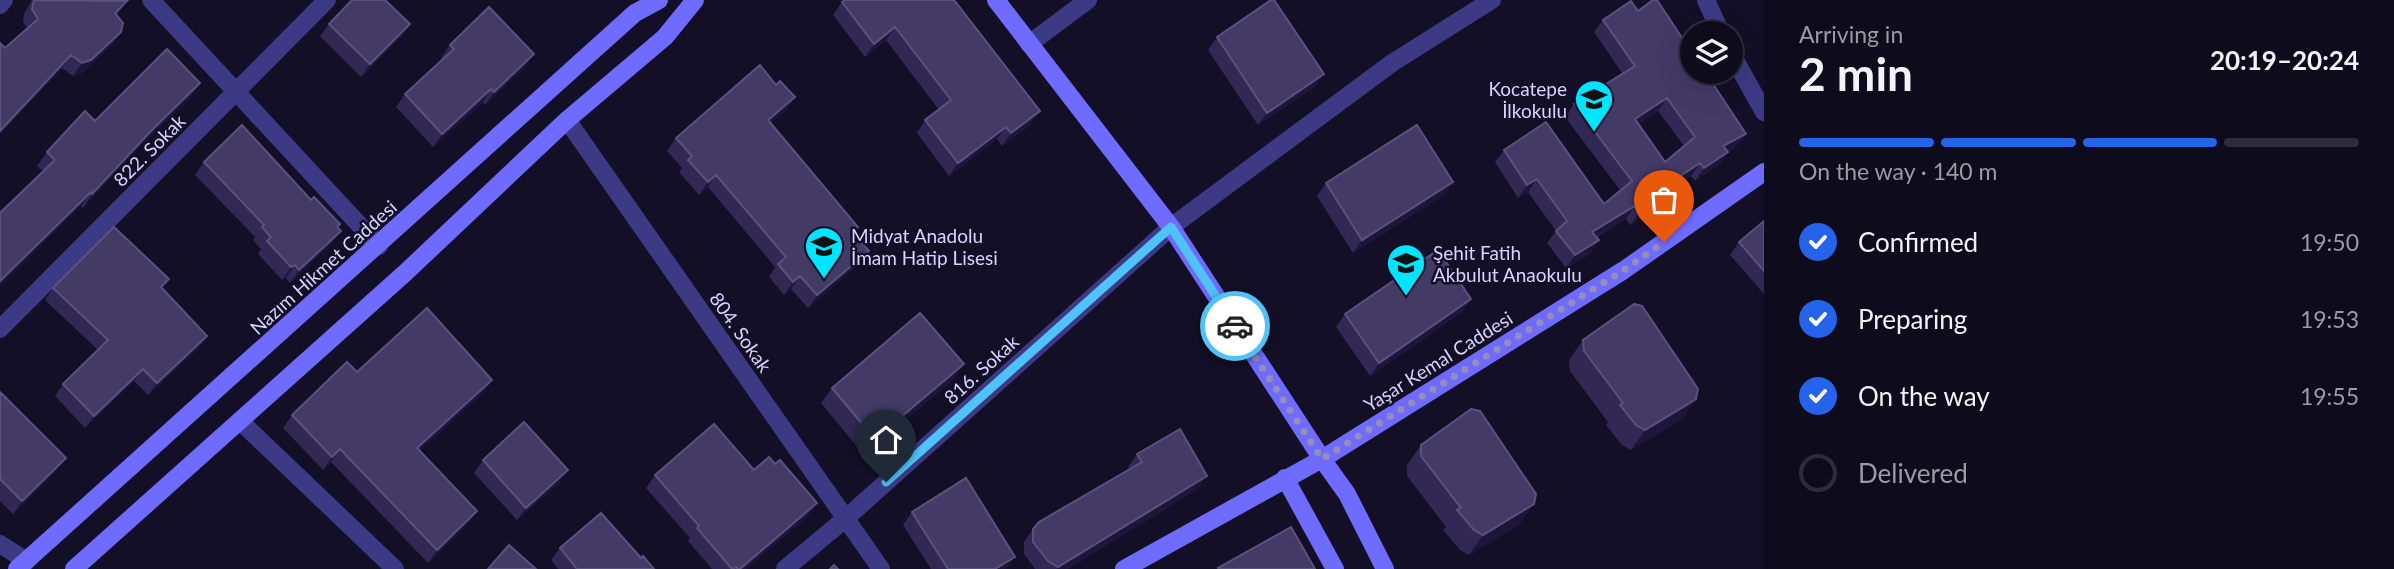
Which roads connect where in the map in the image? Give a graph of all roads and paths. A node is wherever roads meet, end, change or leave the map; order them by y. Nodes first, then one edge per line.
1 (5, 0) edge
2 (151, 0) edge
3 (327, 0) edge
4 (659, 0) edge
5 (695, 0) edge
6 (996, 0) edge
7 (1088, 0) edge
8 (1492, 0) edge
9 (1706, 0) edge
10 (0, 5) edge
11 (1716, 21) edge
12 (1029, 44) junction
13 (1743, 74) edge
14 (235, 93) junction
15 (1764, 112) edge
16 (567, 120) junction
17 (1764, 173) edge
18 (1171, 227) junction
19 (379, 246) junction
20 (0, 329) edge
21 (240, 421) junction
22 (1322, 459) junction
23 (1285, 478) junction
24 (845, 519) junction
25 (0, 544) edge
26 (22, 565) edge
27 (74, 569) edge
28 (395, 569) edge
29 (785, 569) edge
30 (881, 569) edge
31 (1125, 569) edge
32 (1335, 569) edge
33 (1385, 569) edge

1 - 10 street
2 - 14 street
3 - 14 street, 822. Sokak
4 - 19 street, Nazım Hikmet Caddesi
5 - 16 street
6 - 12 street
7 - 12 street
8 - 18 street, 816. Sokak
9 - 11 street
12 - 18 street
13 - 15 street
14 - 19 street
14 - 20 street, 822. Sokak
16 - 21 street
16 - 24 street, 804. Sokak
17 - 22 street, Yaşar Kemal Caddesi
18 - 22 street
18 - 24 street, 816. Sokak
19 - 26 street, Nazım Hikmet Caddesi
21 - 27 street
21 - 28 street
22 - 23 street, Yaşar Kemal Caddesi
22 - 33 street
23 - 31 street, Yaşar Kemal Caddesi
23 - 32 street
24 - 29 street, 816. Sokak
24 - 30 street, 804. Sokak
25 - 26 street

